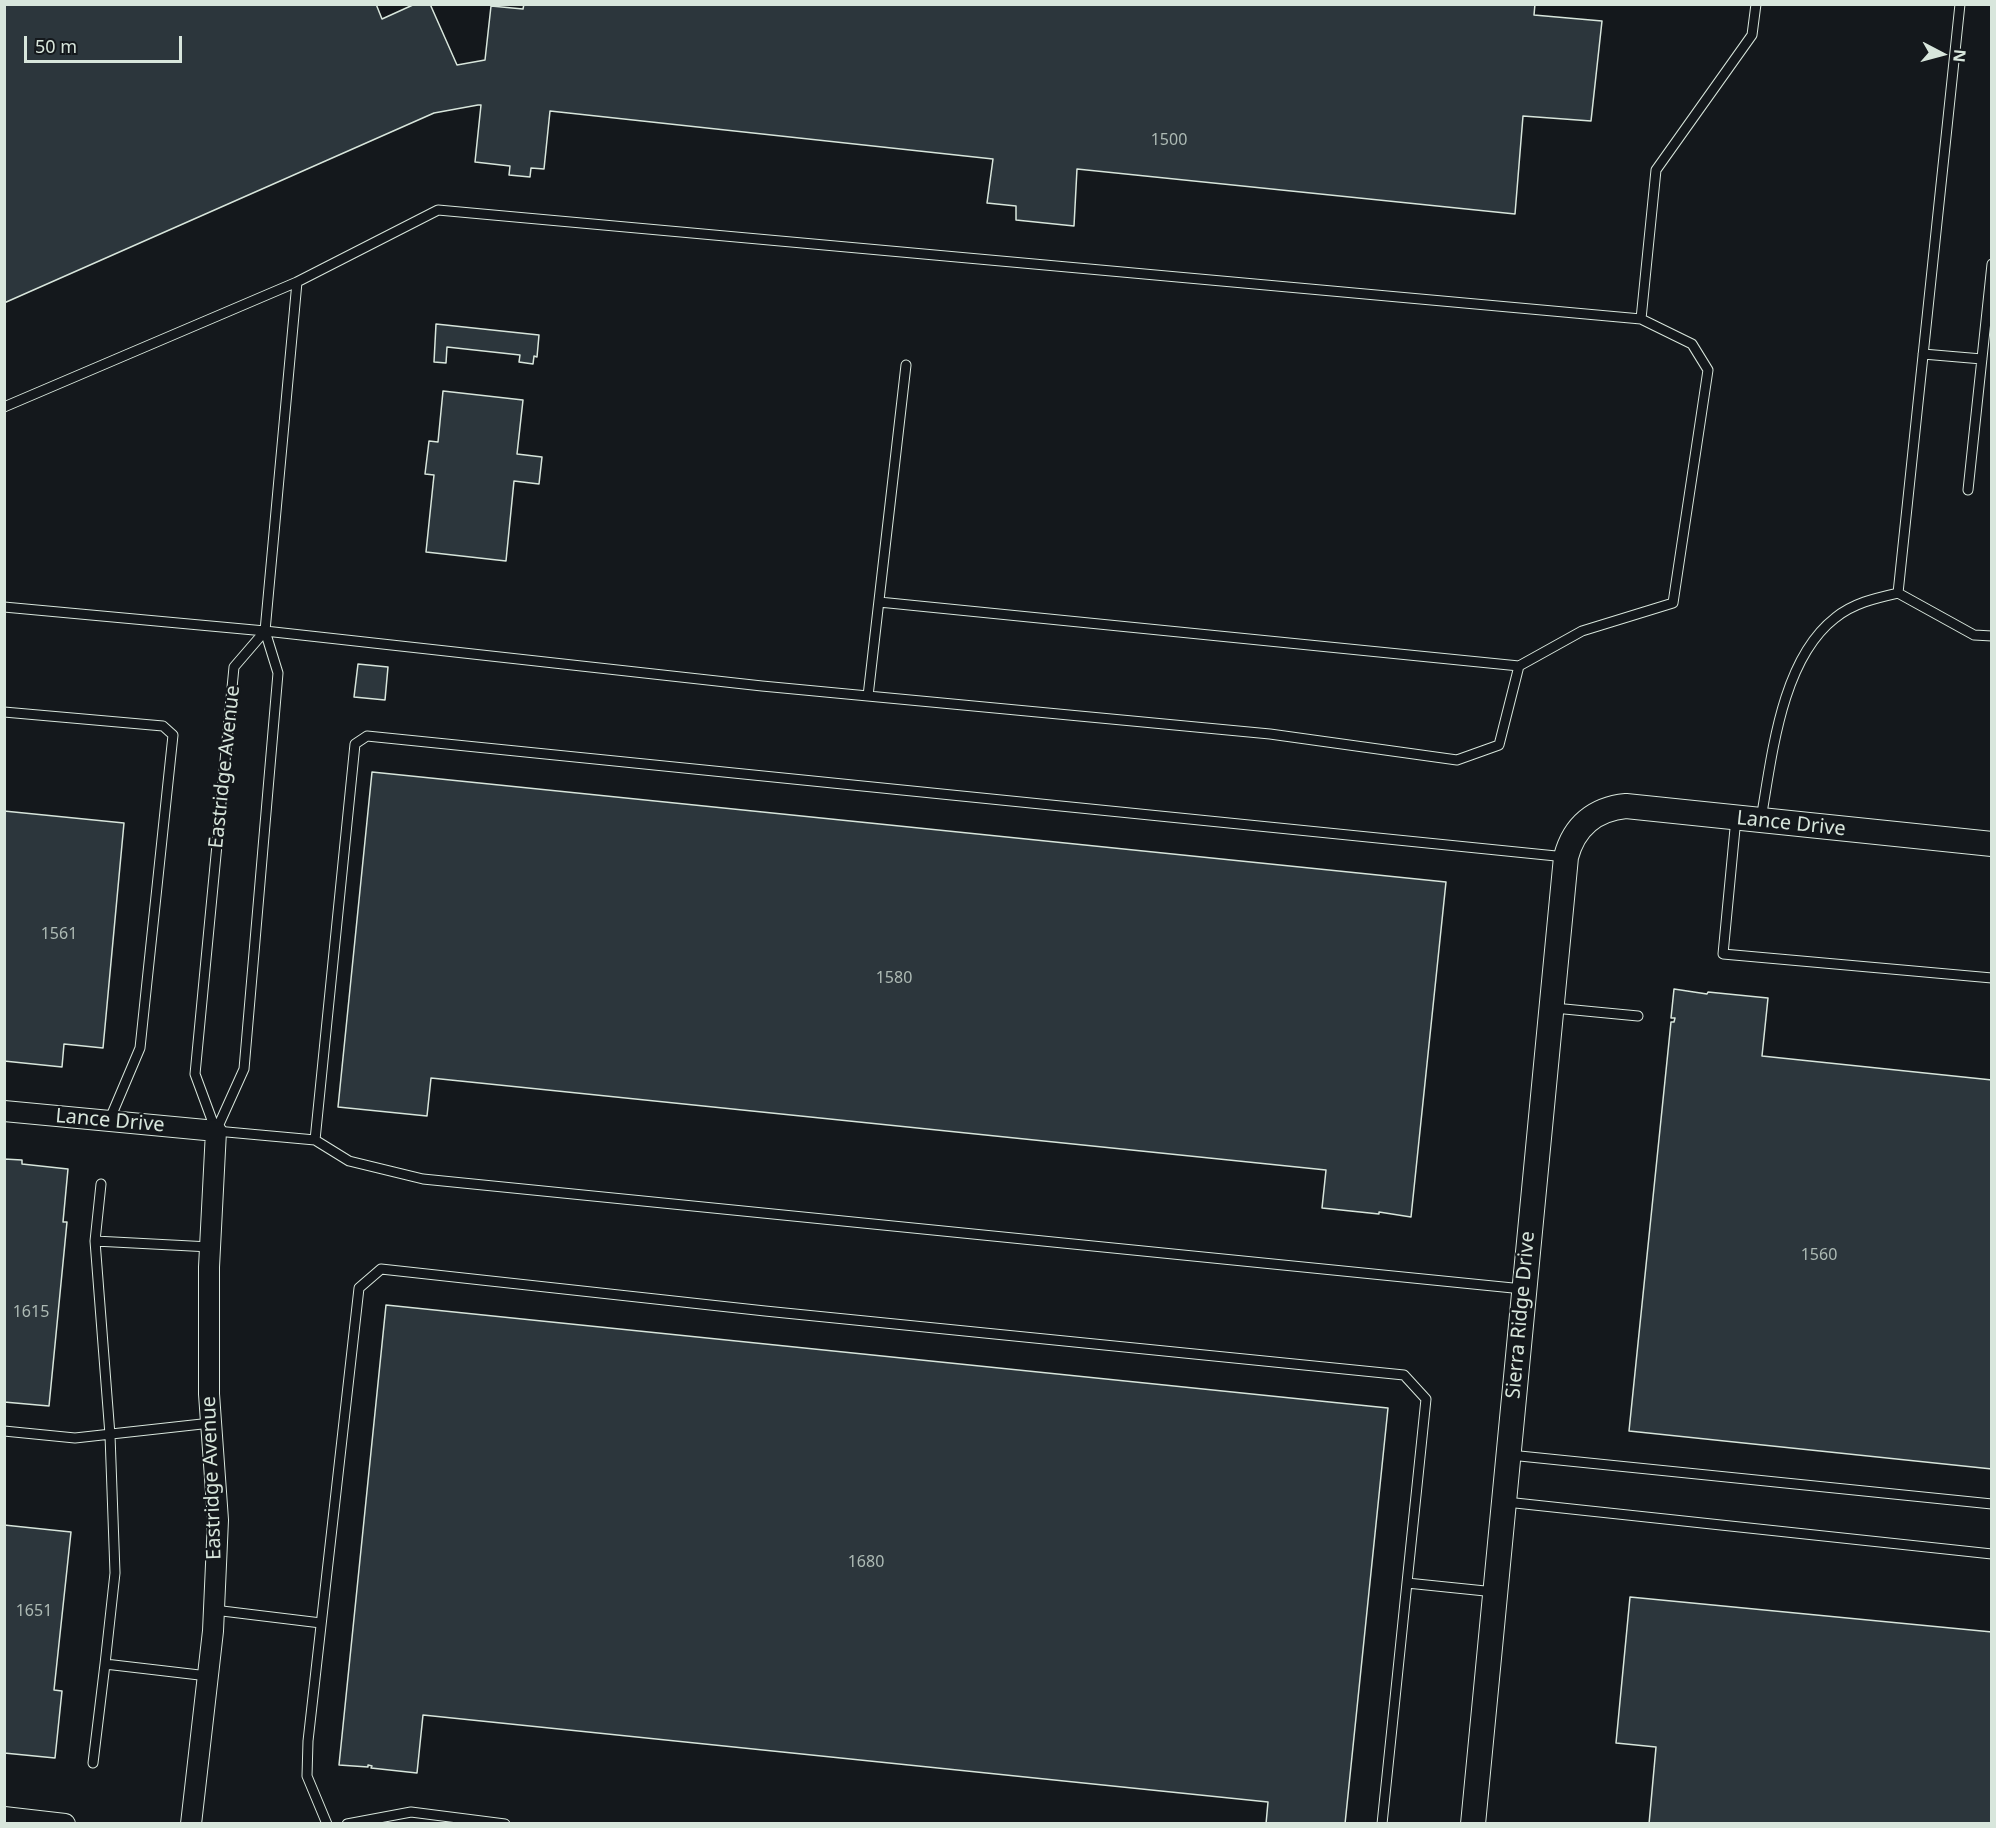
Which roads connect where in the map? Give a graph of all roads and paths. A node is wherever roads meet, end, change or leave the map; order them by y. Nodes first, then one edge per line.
1 (1756, 4) edge
2 (1960, 4) edge
3 (1992, 264) edge
4 (297, 282) junction
5 (1641, 319) junction
6 (1923, 354) junction
7 (1982, 359) junction
8 (906, 365) dead end
9 (4, 407) edge
10 (1968, 490) dead end
11 (1898, 593) junction
12 (879, 603) junction
13 (4, 607) edge
14 (265, 631) junction
15 (1992, 636) edge
16 (1519, 666) junction
17 (868, 696) junction
18 (4, 712) edge
19 (1593, 815) joint
20 (1736, 818) junction
21 (1761, 821) junction
22 (1992, 844) edge
23 (1566, 856) junction
24 (1992, 978) edge
25 (1551, 1008) junction
26 (1638, 1016) dead end
27 (4, 1111) edge
28 (109, 1121) junction
29 (216, 1131) junction
30 (315, 1140) junction
31 (101, 1184) dead end
32 (95, 1241) junction
33 (210, 1247) junction
34 (1523, 1289) junction
35 (211, 1423) junction
36 (4, 1431) edge
37 (110, 1435) junction
38 (1508, 1455) junction
39 (1503, 1502) junction
40 (1992, 1504) edge
41 (1992, 1554) edge
42 (1407, 1583) junction
43 (1495, 1592) junction
44 (214, 1611) junction
45 (321, 1623) junction
46 (105, 1664) junction
47 (208, 1676) junction
48 (93, 1763) dead end
49 (4, 1817) edge
50 (65, 1824) edge
51 (191, 1824) edge
52 (327, 1824) edge
53 (347, 1824) edge
54 (505, 1824) edge
55 (1382, 1824) edge
56 (1473, 1824) edge

1 - 5 lane
2 - 6 lane
3 - 7 lane
4 - 5 lane
4 - 9 lane
4 - 14 lane
5 - 16 lane
6 - 7 lane
6 - 11 lane
7 - 10 lane
8 - 12 lane
11 - 15 lane
11 - 21 lane
12 - 16 lane
12 - 17 lane
13 - 14 lane
14 - 17 lane
14 - 29 lane, Eastridge Avenue
14 - 29 lane, Eastridge Avenue
16 - 17 lane
18 - 28 lane
19 - 20 street, Lance Drive
19 - 23 street, Sierra Ridge Drive
20 - 21 street, Lance Drive
20 - 24 lane
21 - 22 street, Lance Drive
23 - 25 street, Sierra Ridge Drive
23 - 30 lane
25 - 26 lane
25 - 34 street, Sierra Ridge Drive
27 - 28 street, Lance Drive
28 - 29 street, Lance Drive
29 - 30 lane
29 - 33 street, Eastridge Avenue
30 - 34 lane
31 - 32 lane
32 - 33 lane
32 - 37 lane
33 - 35 street, Eastridge Avenue
34 - 38 street, Sierra Ridge Drive
35 - 37 lane
35 - 44 street, Eastridge Avenue
36 - 37 lane
37 - 46 lane
38 - 39 street, Sierra Ridge Drive
38 - 40 lane
39 - 41 lane
39 - 43 street, Sierra Ridge Drive
42 - 43 lane
42 - 45 lane
42 - 55 lane
43 - 56 street, Sierra Ridge Drive
44 - 45 lane
44 - 47 street, Eastridge Avenue
45 - 52 lane
46 - 47 lane
46 - 48 lane
47 - 51 street, Eastridge Avenue
49 - 50 street
53 - 54 lane

